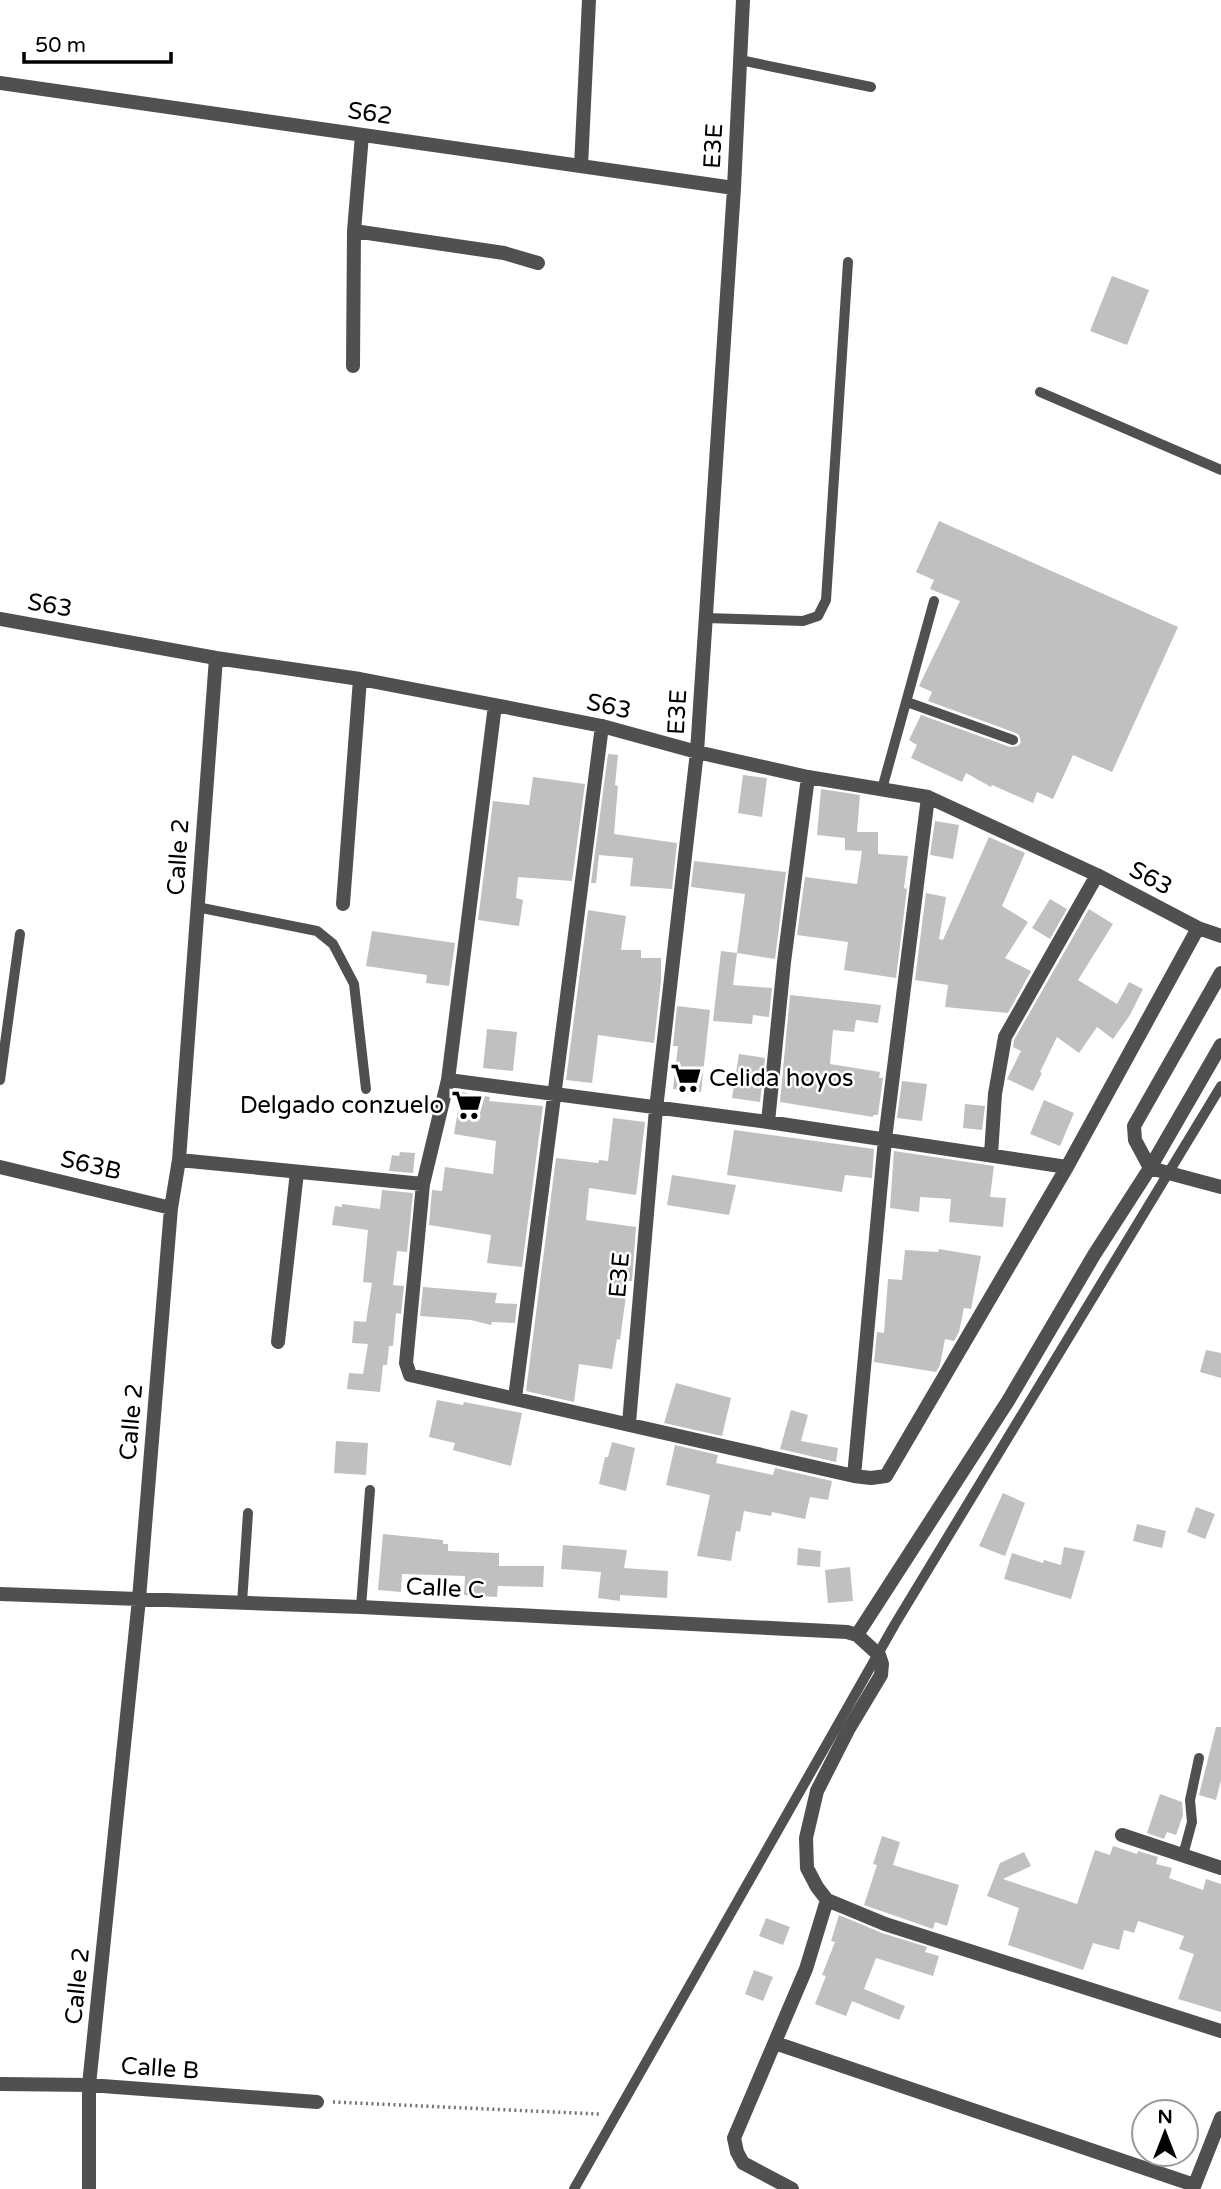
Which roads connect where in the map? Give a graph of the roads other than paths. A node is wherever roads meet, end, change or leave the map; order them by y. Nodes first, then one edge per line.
1 (589, 0) edge
2 (743, 0) edge
3 (740, 60) junction
4 (0, 83) edge
5 (871, 87) dead end
6 (362, 135) junction
7 (581, 166) junction
8 (734, 188) junction
9 (354, 231) junction
10 (848, 262) dead end
11 (538, 263) dead end
12 (353, 366) dead end
13 (1040, 391) dead end
14 (1221, 470) edge
15 (934, 601) dead end
16 (705, 618) junction
17 (0, 619) edge
18 (216, 657) junction
19 (360, 679) junction
20 (907, 702) junction
21 (495, 705) junction
22 (602, 726) junction
23 (1013, 740) dead end
24 (697, 752) junction
25 (808, 777) junction
26 (882, 789) junction
27 (928, 797) junction
28 (1097, 875) junction
29 (343, 904) dead end
30 (197, 907) junction
31 (1198, 928) junction
32 (20, 934) dead end
33 (1221, 936) edge
34 (1221, 973) edge
35 (1221, 1045) edge
36 (0, 1080) edge
37 (448, 1080) junction
38 (1221, 1086) edge
39 (366, 1089) dead end
40 (555, 1094) junction
41 (656, 1109) junction
42 (768, 1122) junction
43 (885, 1139) junction
44 (991, 1154) junction
45 (179, 1160) junction
46 (0, 1167) edge
47 (1068, 1167) junction
48 (1150, 1168) junction
49 (298, 1172) junction
50 (1169, 1172) junction
51 (423, 1184) junction
52 (1221, 1187) edge
53 (171, 1208) junction
54 (278, 1342) dead end
55 (515, 1398) junction
56 (629, 1423) junction
57 (854, 1476) junction
58 (370, 1490) dead end
59 (248, 1513) dead end
60 (0, 1594) edge
61 (139, 1600) junction
62 (242, 1603) junction
63 (361, 1607) junction
64 (857, 1634) junction
65 (878, 1655) junction
66 (1199, 1758) dead end
67 (1122, 1835) dead end
68 (1183, 1855) junction
69 (1221, 1868) edge
70 (828, 1900) junction
71 (1221, 2031) edge
72 (775, 2043) junction
73 (0, 2084) edge
74 (89, 2085) junction
75 (317, 2102) road end
76 (1221, 2118) edge
77 (1193, 2187) edge
78 (89, 2189) edge
79 (574, 2189) edge
80 (792, 2189) edge

1 - 7 street
2 - 3 street, E3E
3 - 5 lane
3 - 8 street, E3E
4 - 6 street, S62
6 - 7 street, S62
6 - 9 street
7 - 8 street, S62
8 - 16 street, E3E
9 - 11 street
9 - 12 street
10 - 16 lane
13 - 14 lane
15 - 20 lane
16 - 24 street, E3E
17 - 18 street, S63
18 - 19 street, S63
18 - 30 street, Calle 2
19 - 21 street, S63
19 - 29 street
20 - 23 lane
20 - 26 lane
21 - 22 street, S63
21 - 37 street
22 - 24 street, S63
22 - 40 street
24 - 25 street, S63
24 - 41 street, E3E
25 - 26 street, S63
25 - 42 street
26 - 27 street, S63
27 - 28 street, S63
27 - 43 street
28 - 31 street, S63
28 - 44 street
30 - 39 lane
30 - 45 street, Calle 2
31 - 33 street, S63
31 - 47 street
32 - 36 lane
34 - 48 street
35 - 48 street
37 - 40 street
37 - 51 street
38 - 50 lane
40 - 41 street
40 - 55 street
41 - 42 street
41 - 56 street, E3E
42 - 43 street
43 - 44 street
43 - 57 street
44 - 47 street
45 - 49 street
45 - 53 street, Calle 2
46 - 53 street, S63B
47 - 57 street
48 - 50 street
48 - 64 street
49 - 51 street
49 - 54 street
50 - 52 street
50 - 65 lane
51 - 55 street
53 - 61 street, Calle 2
55 - 56 street
56 - 57 street
58 - 63 lane
59 - 62 lane
60 - 61 street, Calle C
61 - 62 street, Calle C
61 - 74 street, Calle 2
62 - 63 street, Calle C
63 - 64 street, Calle C
64 - 65 street
65 - 70 street
65 - 79 lane
66 - 68 lane
67 - 68 street
68 - 69 street
70 - 71 street
70 - 72 street
72 - 77 street
72 - 80 street
73 - 74 street, Calle B
74 - 75 street, Calle B
74 - 78 street, Calle 2
76 - 77 street

